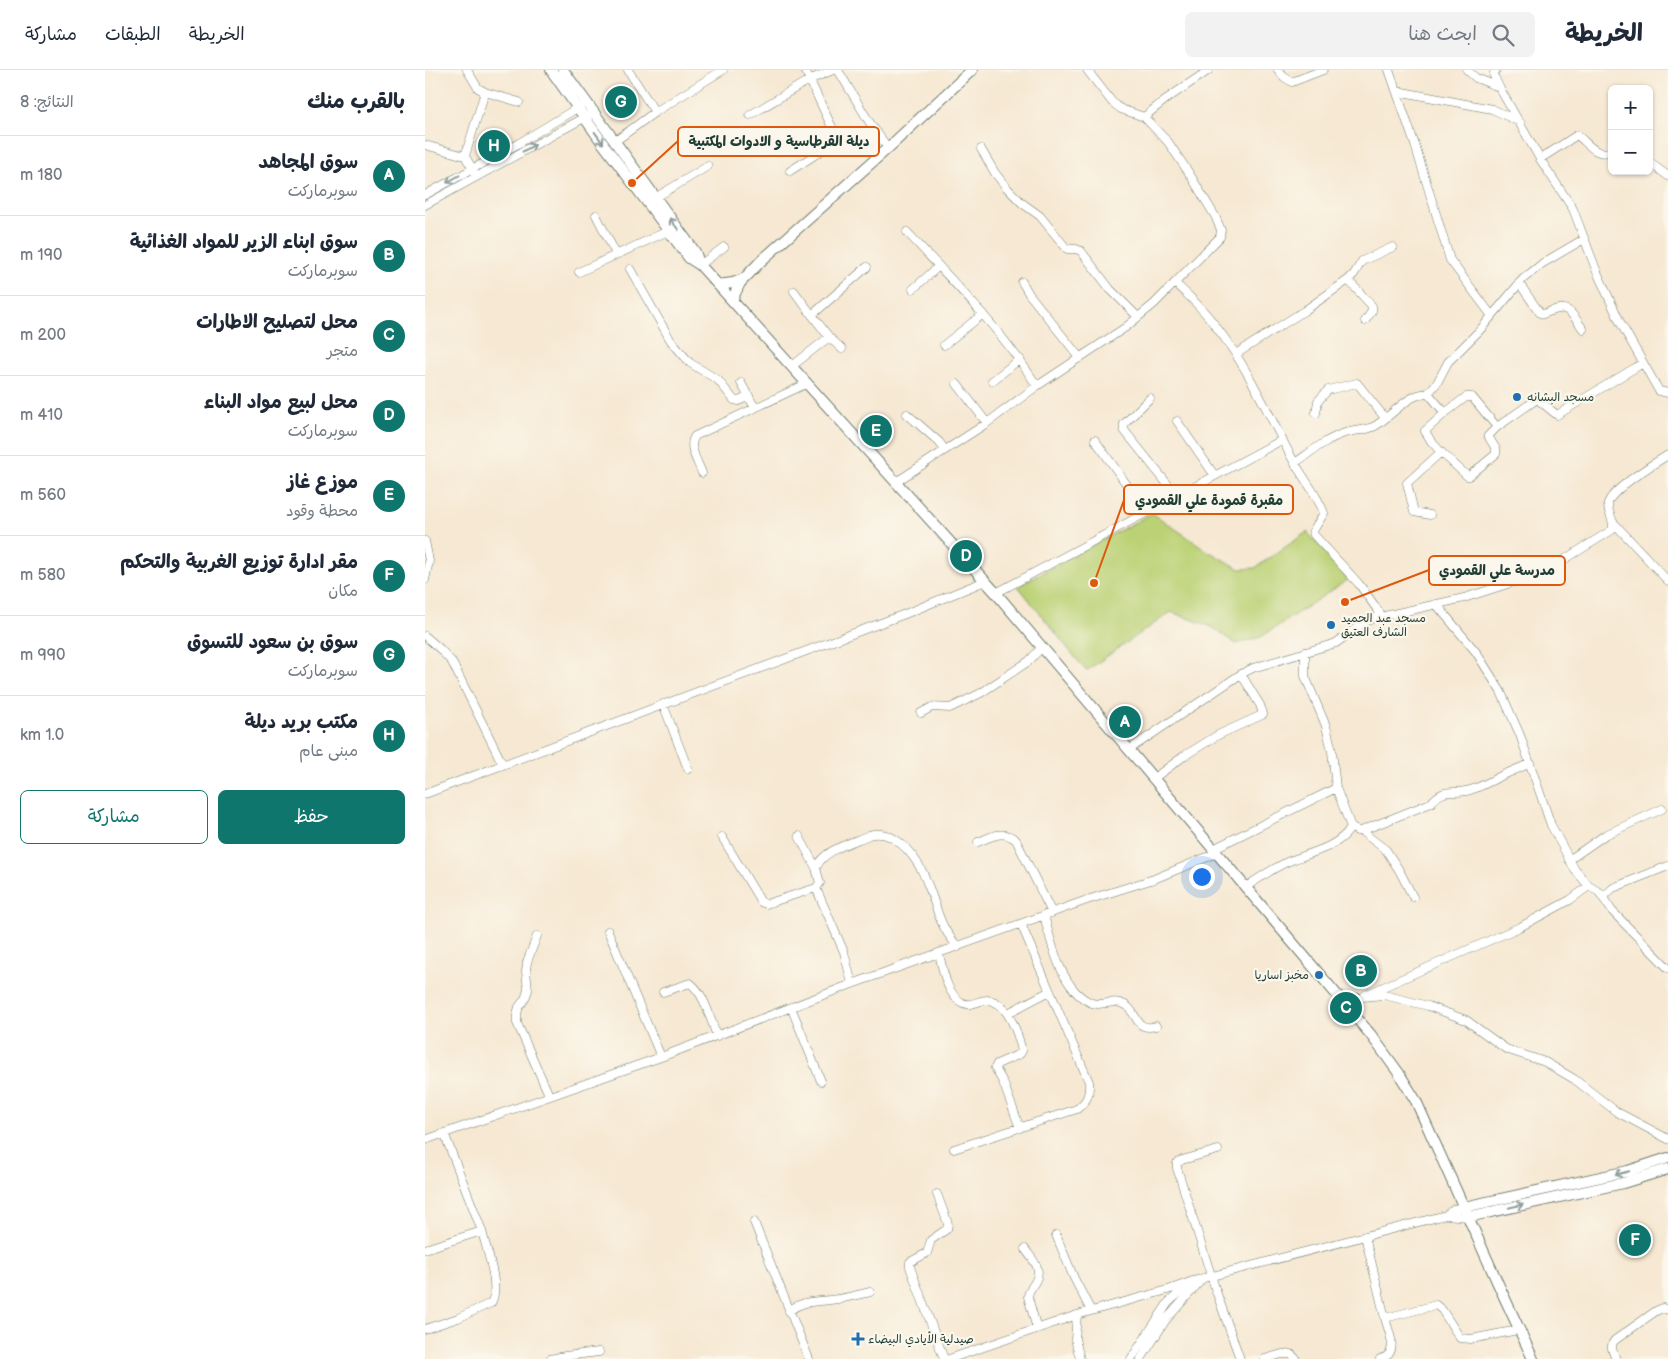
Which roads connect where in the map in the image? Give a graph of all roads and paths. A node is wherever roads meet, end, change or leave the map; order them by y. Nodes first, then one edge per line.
1 (467, 70) edge
2 (551, 70) edge
3 (563, 70) edge
4 (628, 70) edge
5 (723, 70) edge
6 (805, 70) edge
7 (833, 70) edge
8 (838, 70) edge
9 (972, 70) edge
10 (1087, 70) edge
11 (1209, 70) edge
12 (1278, 70) edge
13 (1323, 70) edge
14 (1389, 70) edge
15 (1467, 70) edge
16 (1496, 70) edge
17 (809, 80) junction
18 (1499, 87) junction
19 (485, 92) junction
20 (1397, 92) junction
21 (519, 102) dead end
22 (581, 105) junction
23 (655, 112) junction
24 (589, 115) junction
25 (750, 115) dead end
26 (1143, 117) junction
27 (1519, 122) junction
28 (873, 128) junction
29 (838, 140) junction
30 (614, 142) junction
31 (425, 145) edge
32 (888, 148) junction
33 (981, 149) dead end
34 (1608, 152) edge
35 (465, 156) junction
36 (1541, 159) junction
37 (1653, 165) edge
38 (708, 166) dead end
39 (473, 168) junction
40 (790, 171) dead end
41 (1668, 176) edge
42 (477, 177) junction
43 (425, 195) edge
44 (655, 198) junction
45 (425, 205) edge
46 (596, 215) dead end
47 (668, 230) junction
48 (907, 232) dead end
49 (1583, 239) junction
50 (724, 247) dead end
51 (1393, 247) dead end
52 (616, 254) junction
53 (700, 264) junction
54 (867, 266) dead end
55 (939, 266) junction
56 (630, 269) dead end
57 (579, 272) dead end
58 (744, 279) junction
59 (1348, 280) junction
60 (1022, 282) dead end
61 (1175, 283) junction
62 (1519, 283) junction
63 (718, 284) junction
64 (913, 289) dead end
65 (794, 291) dead end
66 (731, 300) junction
67 (983, 314) junction
68 (812, 315) junction
69 (1492, 316) junction
70 (1138, 317) junction
71 (1365, 321) dead end
72 (1583, 329) dead end
73 (829, 337) junction
74 (944, 345) dead end
75 (842, 349) dead end
76 (1236, 354) junction
77 (1080, 358) junction
78 (1020, 360) junction
79 (1643, 363) junction
80 (791, 367) junction
81 (992, 381) dead end
82 (741, 383) dead end
83 (806, 384) junction
84 (957, 384) dead end
85 (1037, 386) junction
86 (1428, 393) junction
87 (1668, 393) edge
88 (749, 396) junction
89 (1150, 398) dead end
90 (755, 408) junction
91 (1316, 413) dead end
92 (1445, 413) junction
93 (907, 414) dead end
94 (1385, 418) junction
95 (1177, 421) dead end
96 (987, 423) junction
97 (1497, 427) junction
98 (1095, 440) dead end
99 (1282, 440) junction
100 (945, 450) junction
101 (1441, 452) junction
102 (1668, 455) edge
103 (1295, 463) junction
104 (702, 473) dead end
105 (1215, 476) junction
106 (896, 482) junction
107 (1177, 496) junction
108 (1147, 513) junction
109 (1430, 515) dead end
110 (1613, 522) junction
111 (425, 541) edge
112 (425, 580) edge
113 (985, 581) junction
114 (1668, 581) edge
115 (996, 593) junction
116 (1436, 604) junction
117 (1382, 616) junction
118 (425, 636) edge
119 (1042, 647) junction
120 (1305, 652) junction
121 (1241, 674) junction
122 (663, 704) junction
123 (921, 713) dead end
124 (1130, 750) junction
125 (1531, 763) junction
126 (503, 765) junction
127 (688, 769) dead end
128 (1154, 778) junction
129 (1337, 788) junction
130 (425, 794) edge
131 (1662, 809) dead end
132 (1351, 827) junction
133 (1361, 831) junction
134 (799, 836) dead end
135 (722, 837) dead end
136 (978, 842) dead end
137 (1215, 851) junction
138 (1569, 860) junction
139 (1668, 866) edge
140 (816, 868) junction
141 (1589, 886) junction
142 (1246, 887) junction
143 (816, 888) junction
144 (1413, 897) dead end
145 (1603, 897) junction
146 (1048, 914) junction
147 (1021, 924) junction
148 (608, 931) dead end
149 (537, 936) dead end
150 (958, 947) junction
151 (939, 954) junction
152 (1668, 968) edge
153 (852, 984) junction
154 (1050, 991) junction
155 (663, 992) dead end
156 (1358, 998) junction
157 (1341, 999) junction
158 (791, 1007) junction
159 (1008, 1013) junction
160 (1156, 1026) dead end
161 (717, 1036) junction
162 (661, 1057) junction
163 (821, 1081) dead end
164 (549, 1095) junction
165 (1020, 1128) junction
166 (444, 1133) junction
167 (1668, 1138) edge
168 (425, 1140) edge
169 (954, 1149) dead end
170 (1218, 1150) dead end
171 (1668, 1158) edge
172 (1668, 1169) edge
173 (937, 1194) dead end
174 (1466, 1212) junction
175 (754, 1222) dead end
176 (482, 1231) junction
177 (1056, 1235) dead end
178 (1365, 1236) junction
179 (425, 1249) edge
180 (1025, 1249) dead end
181 (1212, 1275) junction
182 (1203, 1278) junction
183 (1193, 1281) junction
184 (870, 1292) dead end
185 (1668, 1310) edge
186 (789, 1311) junction
187 (1091, 1311) junction
188 (1077, 1315) junction
189 (1385, 1318) junction
190 (425, 1329) edge
191 (1037, 1329) junction
192 (1518, 1330) junction
193 (599, 1352) dead end
194 (550, 1359) edge
195 (809, 1359) edge
196 (944, 1359) edge
197 (949, 1359) edge
198 (1080, 1359) edge
199 (1131, 1359) edge
200 (1141, 1359) edge
201 (1240, 1359) edge
202 (1265, 1359) edge
203 (1296, 1359) edge
204 (1380, 1359) edge
205 (1533, 1359) edge
206 (1617, 1359) edge

1 - 19 street
2 - 22 main road
3 - 22 main road
4 - 23 street
5 - 23 street
6 - 17 street
7 - 17 street
8 - 28 street
9 - 32 main road
10 - 26 street
11 - 26 street
12 - 13 street
14 - 20 street
15 - 18 street
16 - 18 street
17 - 25 street
17 - 29 street
18 - 27 street
19 - 21 street
19 - 35 street
20 - 27 street
20 - 69 street
22 - 24 main road
22 - 39 street
23 - 30 street
24 - 30 main road
42 -> 24 street
24 -> 47 main road
26 - 61 street
27 - 36 street
28 - 29 street
28 - 32 street
29 - 40 street
30 - 44 main road
31 - 35 street
32 - 58 main road
33 - 70 street
34 - 36 street
35 - 39 street
36 - 49 street
37 - 41 street
38 - 44 street
39 - 42 street
39 -> 43 street
42 - 45 street
53 -> 44 main road
46 - 52 street
47 - 52 street
47 - 53 main road
48 - 55 street
49 - 62 street
49 - 79 street
50 - 53 street
51 - 59 street
52 - 57 street
53 - 63 main road
54 - 68 street
55 - 64 street
55 - 67 street
56 - 88 street
58 - 63 main road
58 - 66 main road
59 - 71 street
59 - 76 street
60 - 77 street
61 - 70 street
61 - 76 street
62 - 69 street
62 - 72 street
63 - 66 main road
65 - 68 street
66 - 80 main road
67 - 74 street
67 - 78 street
68 - 73 street
69 - 86 street
70 - 77 street
73 - 75 street
73 - 80 street
76 - 99 street
77 - 85 street
78 - 81 street
78 - 85 street
79 - 87 street
79 - 97 street
80 - 83 main road
82 - 88 street
83 - 90 street
83 - 106 main road
84 - 96 street
85 - 96 street
86 - 92 street
86 - 94 street
88 - 90 street
89 - 107 street
90 - 104 street
91 - 94 street
92 - 97 street
92 - 101 street
93 - 100 street
94 - 103 street
95 - 105 street
96 - 100 street
97 - 101 street
98 - 108 street
99 - 103 street
99 - 105 street
100 - 106 street
101 - 109 street
102 - 110 street
103 - 117 street
105 - 107 street
106 - 113 main road
107 - 108 street
108 - 115 street
110 - 114 street
110 - 116 street
111 - 112 street
113 - 115 main road
113 - 122 street
115 - 119 main road
116 - 117 street
116 - 125 street
117 - 120 street
118 - 126 street
119 - 123 street
119 - 124 main road
120 - 121 street
120 - 129 street
121 - 124 street
121 - 128 street
122 - 126 street
122 - 127 street
124 - 128 main road
125 - 133 street
125 - 138 street
126 - 130 street
128 - 137 main road
129 - 132 street
129 - 137 street
131 - 138 street
132 - 133 street
132 - 142 street
133 - 144 street
134 - 140 street
135 - 143 street
136 - 146 street
137 - 142 main road
137 - 146 street
138 - 141 street
139 - 145 street
140 - 143 street
140 - 150 street
141 - 145 street
141 - 156 street
142 - 157 main road
143 - 153 street
145 - 152 street
146 - 147 street
146 - 160 street
147 - 150 street
147 - 154 street
148 - 162 street
149 - 164 street
150 - 151 street
151 - 153 street
151 - 159 street
153 - 158 street
154 - 159 street
154 - 165 street
155 - 161 street
156 - 157 street
156 - 167 street
157 - 174 main road
158 - 161 street
158 - 163 street
159 - 165 street
161 - 162 street
162 - 164 street
164 - 166 street
165 - 169 street
166 - 168 street
166 - 176 street
170 - 181 street
171 -> 174 main road
174 -> 172 main road
173 - 196 street
174 - 178 street
174 - 192 main road
175 - 186 street
176 - 179 street
176 - 190 street
177 - 187 street
178 - 181 street
178 - 189 street
180 - 191 street
181 - 182 street
181 - 201 street
182 - 183 street
182 - 200 street
183 - 187 street
183 - 199 street
184 - 186 street
185 - 206 street
186 - 195 street
187 - 188 street
188 - 191 street
188 - 198 street
189 - 192 street
189 - 204 street
191 - 197 street
192 - 205 main road
193 - 194 street
202 - 203 street

